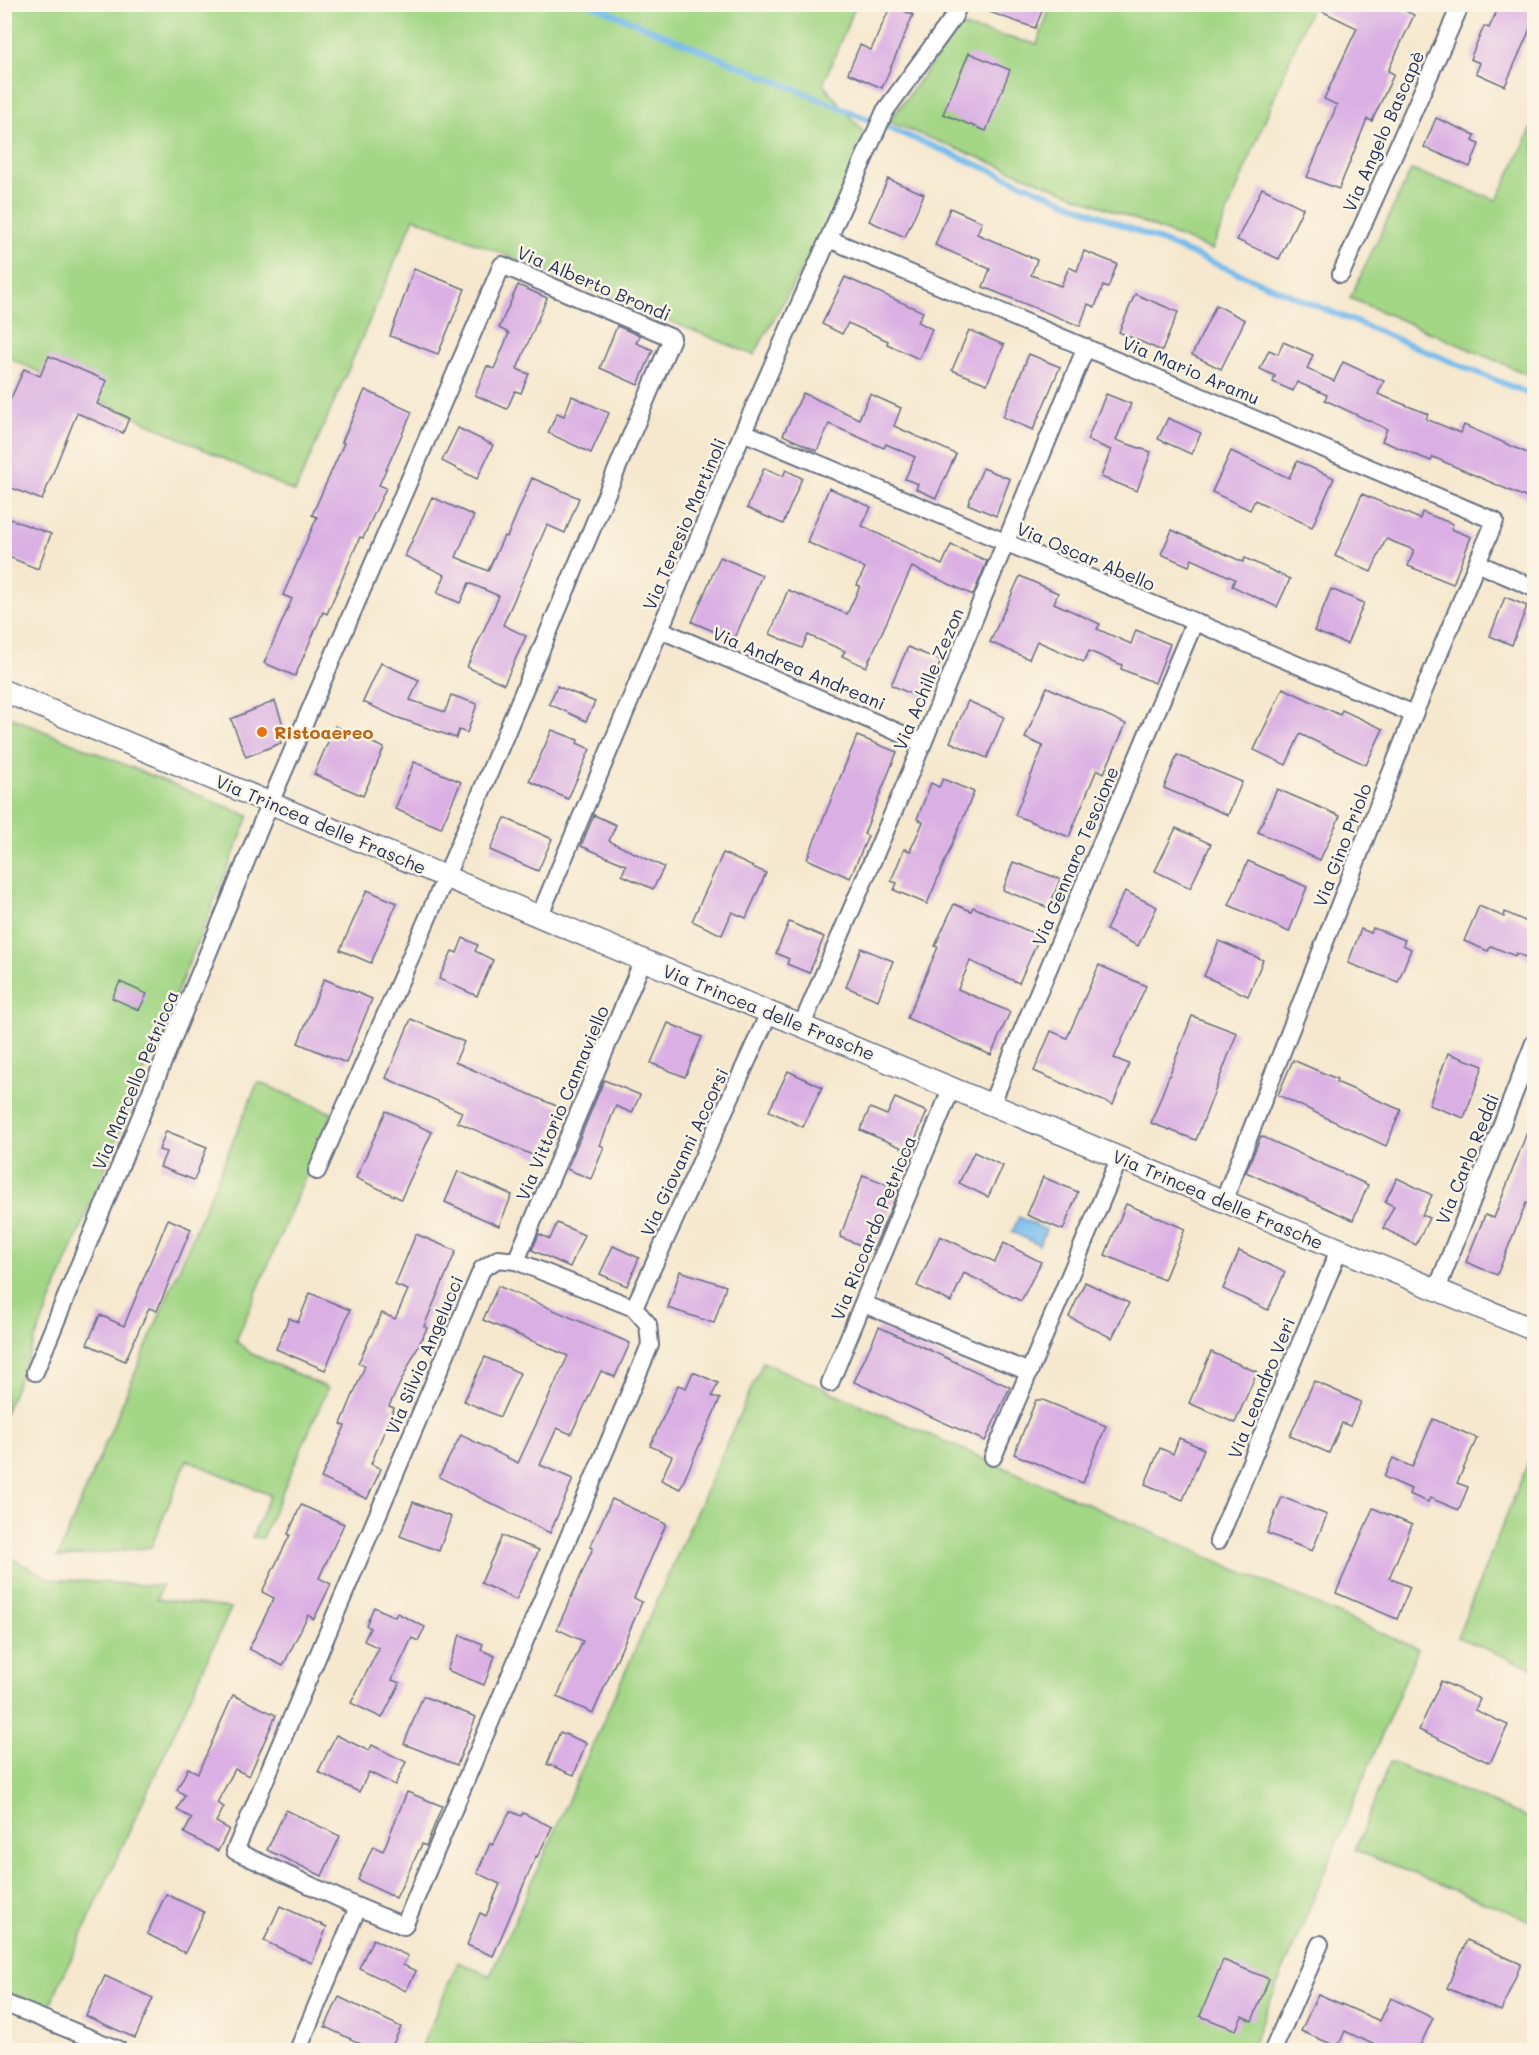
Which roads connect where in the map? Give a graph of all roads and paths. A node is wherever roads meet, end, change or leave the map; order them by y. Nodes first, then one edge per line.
1 (959, 4) edge
2 (1461, 4) edge
3 (829, 239) junction
4 (1341, 274) dead end
5 (1086, 347) junction
6 (743, 432) junction
7 (1005, 543) junction
8 (1478, 563) junction
9 (1534, 588) edge
10 (1194, 623) junction
11 (661, 630) junction
12 (4, 691) edge
13 (1414, 714) junction
14 (923, 742) junction
15 (270, 804) junction
16 (446, 876) junction
17 (540, 915) junction
18 (643, 960) junction
19 (770, 1011) junction
20 (802, 1025) junction
21 (1534, 1043) edge
22 (952, 1087) junction
23 (991, 1105) junction
24 (1120, 1157) junction
25 (316, 1171) dead end
26 (1224, 1200) junction
27 (1339, 1250) junction
28 (516, 1261) junction
29 (1437, 1289) junction
30 (864, 1304) junction
31 (634, 1308) junction
32 (1534, 1330) edge
33 (35, 1372) dead end
34 (1029, 1372) junction
35 (830, 1383) dead end
36 (993, 1457) dead end
37 (1218, 1541) dead end
38 (357, 1907) junction
39 (1320, 1944) dead end
40 (4, 2003) edge
41 (119, 2050) edge
42 (298, 2050) edge
43 (1274, 2050) edge

1 - 3 street, Via Teresio Martinoli
2 - 4 street, Via Angelo Bascapè
3 - 5 street, Via Mario Aramu
3 - 6 street, Via Teresio Martinoli
5 - 7 street, Via Achille Zezon
5 - 8 street, Via Mario Aramu
6 - 7 street, Via Oscar Abello
6 - 11 street, Via Teresio Martinoli
7 - 10 street, Via Oscar Abello
7 - 14 street, Via Achille Zezon
8 - 9 street
8 - 13 street, Via Gino Priolo
10 - 13 street, Via Oscar Abello
10 - 23 street, Via Gennaro Tescione
11 - 14 street, Via Andrea Andreani
11 - 17 street, Via Teresio Martinoli
12 - 15 street, Via Trincea delle Frasche
13 - 26 street, Via Gino Priolo
14 - 20 street, Via Achille Zezon
15 - 16 street, Via Trincea delle Frasche
15 - 16 street, Via Alberto Brondi
15 - 33 street, Via Marcello Petricca
16 - 17 street, Via Trincea delle Frasche
16 - 25 street
17 - 18 street, Via Trincea delle Frasche
18 - 19 street, Via Trincea delle Frasche
18 - 28 street, Via Vittorio Cannaviello
19 - 20 street, Via Trincea delle Frasche
19 - 31 street, Via Giovanni Accorsi
20 - 22 street, Via Trincea delle Frasche
21 - 29 street, Via Carlo Reddi
22 - 23 street, Via Trincea delle Frasche
22 - 30 street, Via Riccardo Petricca
23 - 24 street, Via Trincea delle Frasche
24 - 26 street, Via Trincea delle Frasche
24 - 34 street
26 - 27 street, Via Trincea delle Frasche
27 - 29 street, Via Trincea delle Frasche
27 - 37 street, Via Leandro Veri
28 - 31 street
28 - 38 street, Via Silvio Angelucci
29 - 32 street, Via Trincea delle Frasche
30 - 34 street
30 - 35 street, Via Riccardo Petricca
31 - 38 street, Via Silvio Angelucci
34 - 36 street
38 - 42 street
39 - 43 street
40 - 41 street

